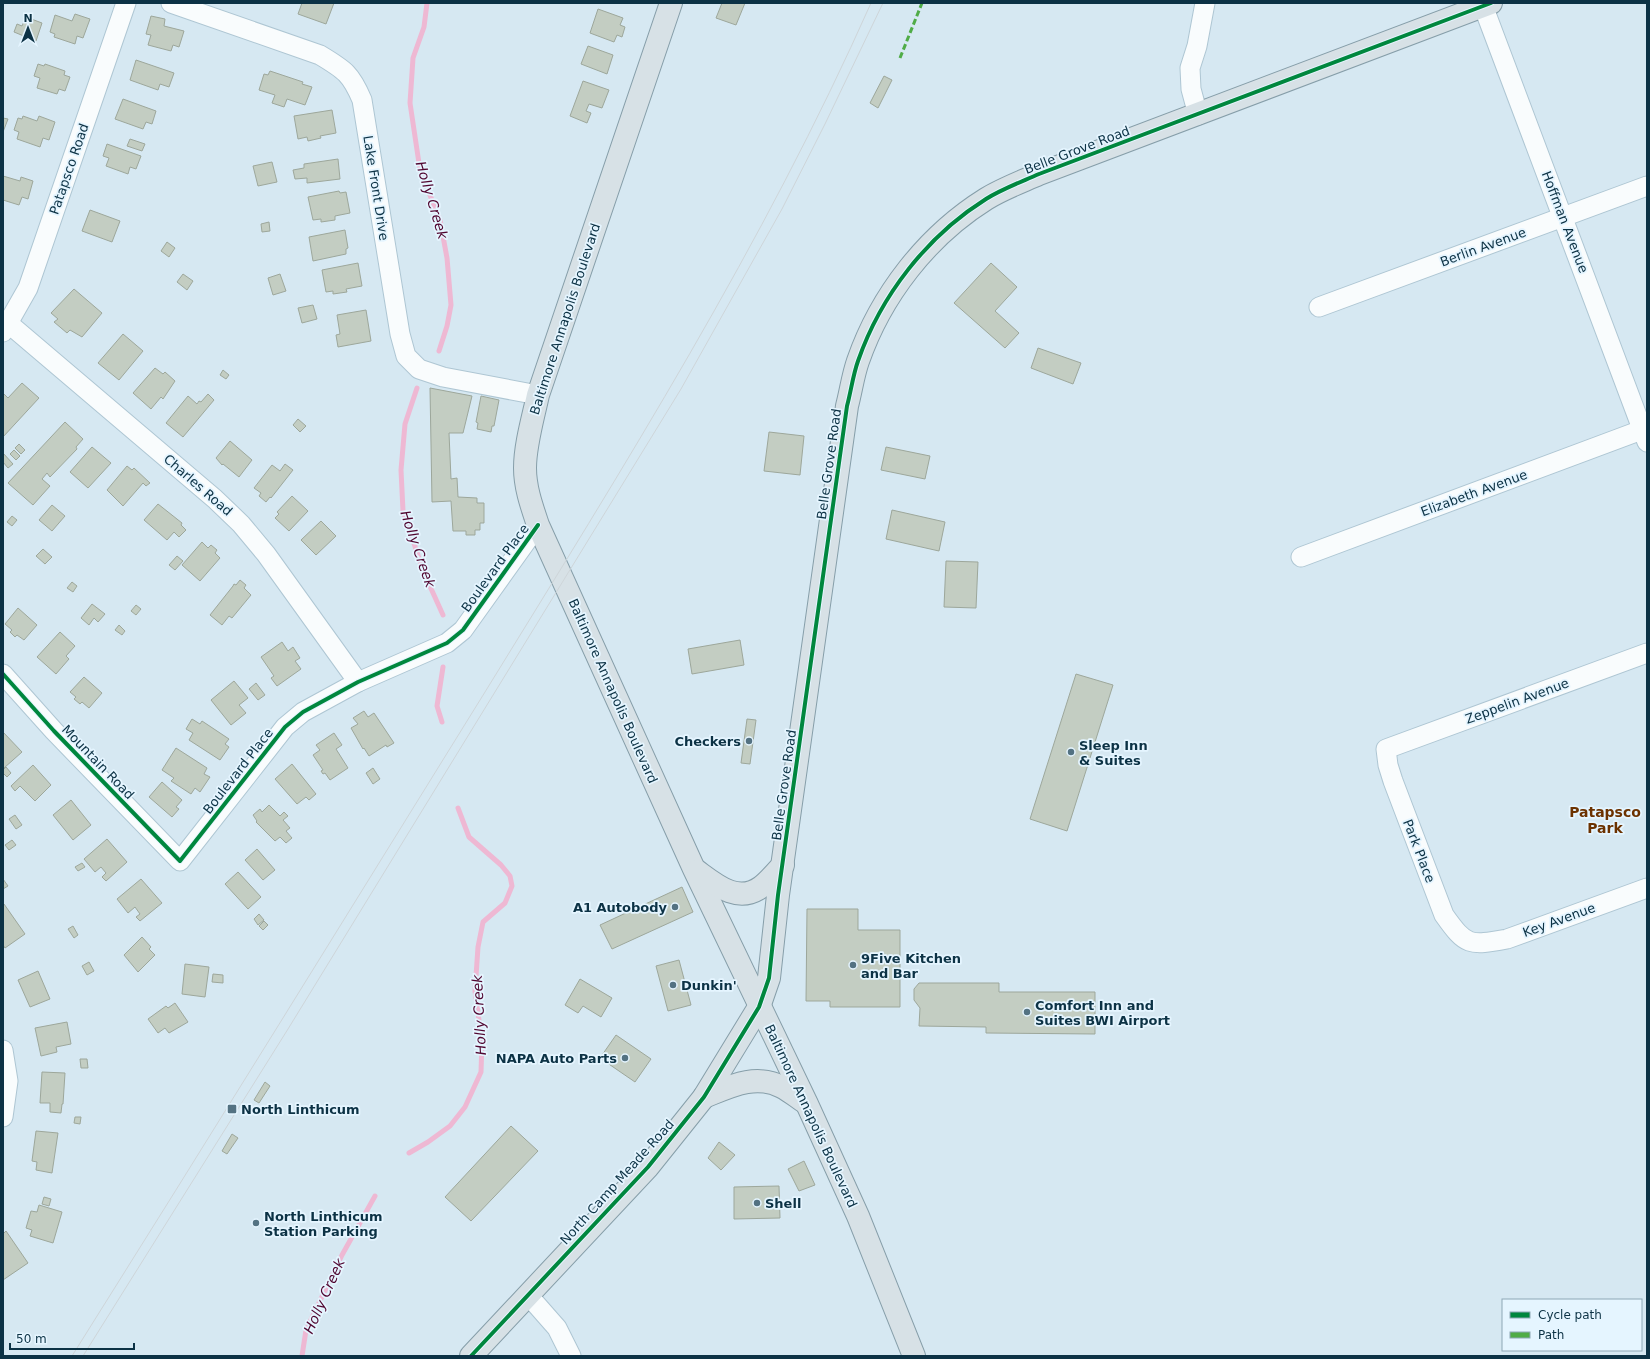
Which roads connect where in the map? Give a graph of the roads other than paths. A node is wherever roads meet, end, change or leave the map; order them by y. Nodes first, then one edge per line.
1 (126, 3) edge
2 (170, 3) edge
3 (671, 3) edge
4 (1206, 3) edge
5 (1486, 4) edge
6 (1198, 114) junction
7 (1647, 186) edge
8 (1563, 217) junction
9 (1319, 307) dead end
10 (5, 325) edge
11 (538, 395) junction
12 (1646, 433) edge
13 (538, 525) junction
14 (1301, 557) dead end
15 (1647, 653) edge
16 (3, 674) edge
17 (358, 682) junction
18 (1386, 749) joint
19 (180, 862) joint
20 (783, 865) junction
21 (694, 869) junction
22 (1647, 888) edge
23 (1470, 943) joint
24 (759, 1007) junction
25 (3, 1050) edge
26 (704, 1097) junction
27 (807, 1104) junction
28 (3, 1117) edge
29 (528, 1295) junction
30 (471, 1356) edge
31 (571, 1356) edge
32 (914, 1356) edge

1 - 10 street, Patapsco Road
2 - 11 street, Lake Front Drive
3 - 11 main road, Baltimore Annapolis Boulevard
4 - 6 street
5 - 6 main road, Belle Grove Road
5 - 8 street, Hoffman Avenue
6 - 20 main road, Belle Grove Road
7 - 8 street, Berlin Avenue
8 - 9 street, Berlin Avenue
8 - 12 street, Hoffman Avenue
10 - 17 street, Charles Road
11 - 13 main road, Baltimore Annapolis Boulevard
12 - 14 street, Elizabeth Avenue
13 - 17 street, Boulevard Place
13 - 21 main road, Baltimore Annapolis Boulevard
15 - 18 street, Zeppelin Avenue
16 - 19 street, Mountain Road
17 - 19 street, Boulevard Place
18 - 23 street, Park Place
20 - 21 main road
20 - 24 main road, Belle Grove Road
21 - 24 main road, Baltimore Annapolis Boulevard
22 - 23 street, Key Avenue
24 - 26 main road, North Camp Meade Road
24 - 27 main road, Baltimore Annapolis Boulevard
25 - 28 street
26 - 27 main road
26 - 29 main road, North Camp Meade Road
27 - 32 main road, Baltimore Annapolis Boulevard
29 - 30 main road, North Camp Meade Road
29 - 31 street

